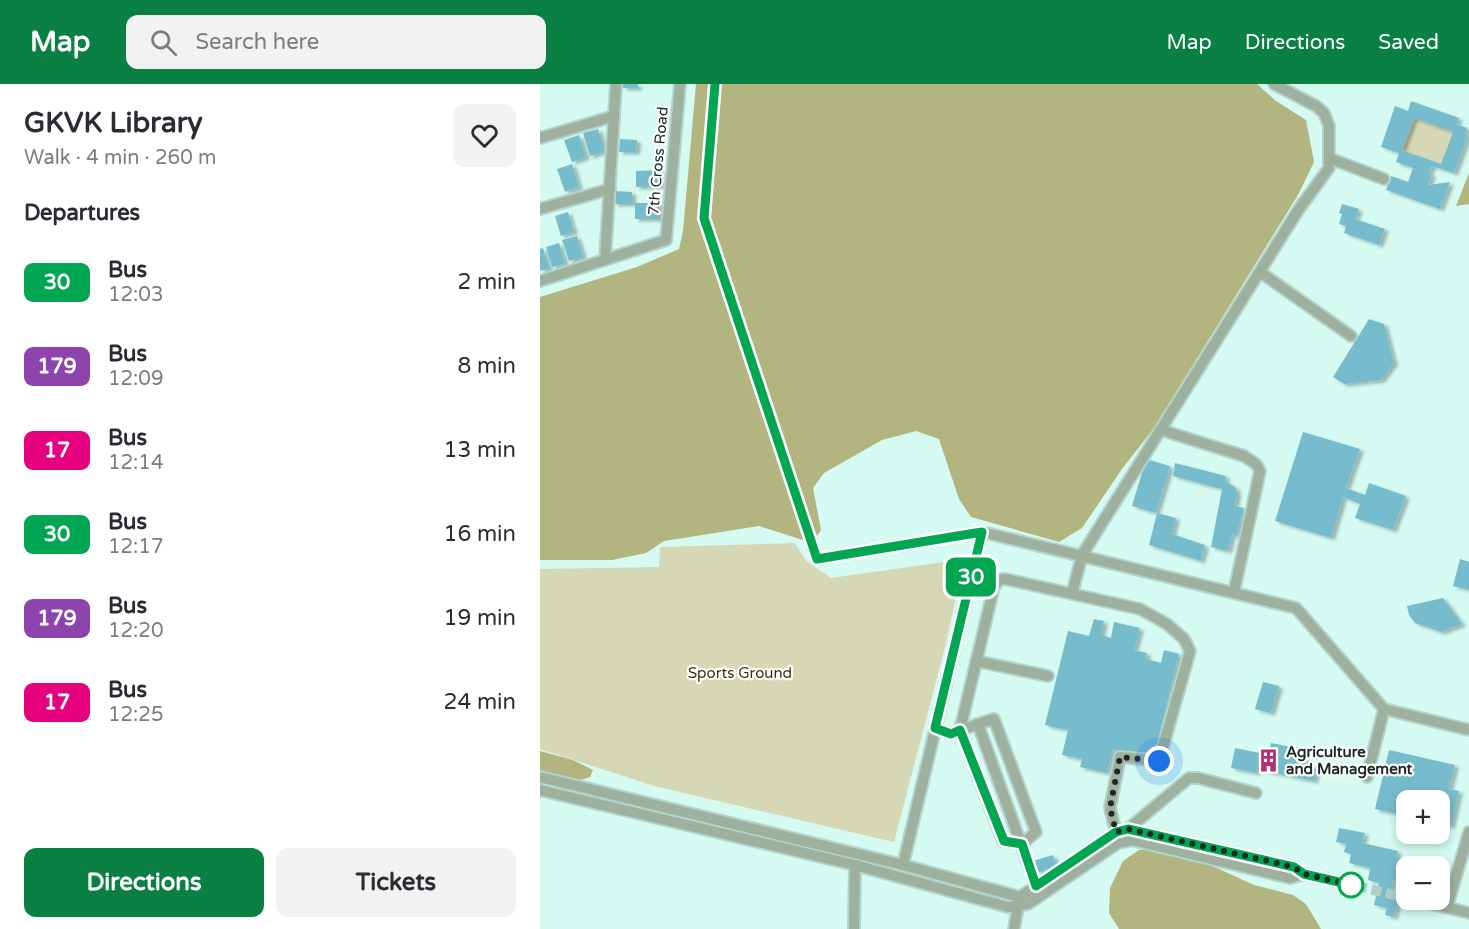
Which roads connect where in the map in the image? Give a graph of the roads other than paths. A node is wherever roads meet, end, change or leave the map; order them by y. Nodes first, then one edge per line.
1 (616, 84) edge
2 (680, 84) edge
3 (715, 84) edge
4 (1274, 84) edge
5 (614, 116) junction
6 (540, 138) edge
7 (1329, 158) junction
8 (1384, 179) dead end
9 (610, 189) junction
10 (540, 210) edge
11 (605, 260) junction
12 (1260, 272) junction
13 (540, 281) edge
14 (1351, 336) dead end
15 (1161, 430) junction
16 (982, 532) junction
17 (1082, 555) junction
18 (1234, 592) junction
19 (1072, 594) junction
20 (976, 661) junction
21 (1048, 675) dead end
22 (1384, 709) junction
23 (978, 724) junction
24 (935, 728) junction
25 (960, 730) junction
26 (1469, 730) edge
27 (540, 777) edge
28 (1367, 777) dead end
29 (540, 790) edge
30 (1256, 793) dead end
31 (1128, 829) junction
32 (1116, 832) junction
33 (1469, 832) edge
34 (1022, 844) junction
35 (855, 865) junction
36 (903, 865) junction
37 (1304, 874) junction
38 (1036, 886) junction
39 (1356, 886) tunnel mouth
40 (1450, 898) edge
41 (1019, 901) junction
42 (1450, 909) edge
43 (1469, 913) edge
44 (854, 929) edge
45 (1014, 929) edge

1 - 5 street
2 - 11 street, 7th Cross Road
3 - 16 street
4 - 7 street
5 - 6 street
5 - 9 street
7 - 8 street
7 - 12 street
9 - 10 street
9 - 11 street
11 - 13 street
12 - 14 street
12 - 15 street
15 - 17 street
15 - 18 street
16 - 17 street
16 - 24 street
17 - 18 street
17 - 19 street
18 - 22 street
19 - 20 street
19 - 32 street
20 - 21 street
20 - 25 street
22 - 26 street
22 - 28 street
23 - 25 street
23 - 34 street
23 - 34 street
24 - 25 street
24 - 36 street
25 - 34 street
27 - 36 street
29 - 35 street
30 - 31 street
31 - 32 street
31 - 37 street
32 - 38 street
33 - 40 street
34 - 38 street
35 - 41 street
35 - 44 street
36 - 41 street
37 - 39 street
37 - 41 street
38 - 41 street
41 - 45 street
42 - 43 street

